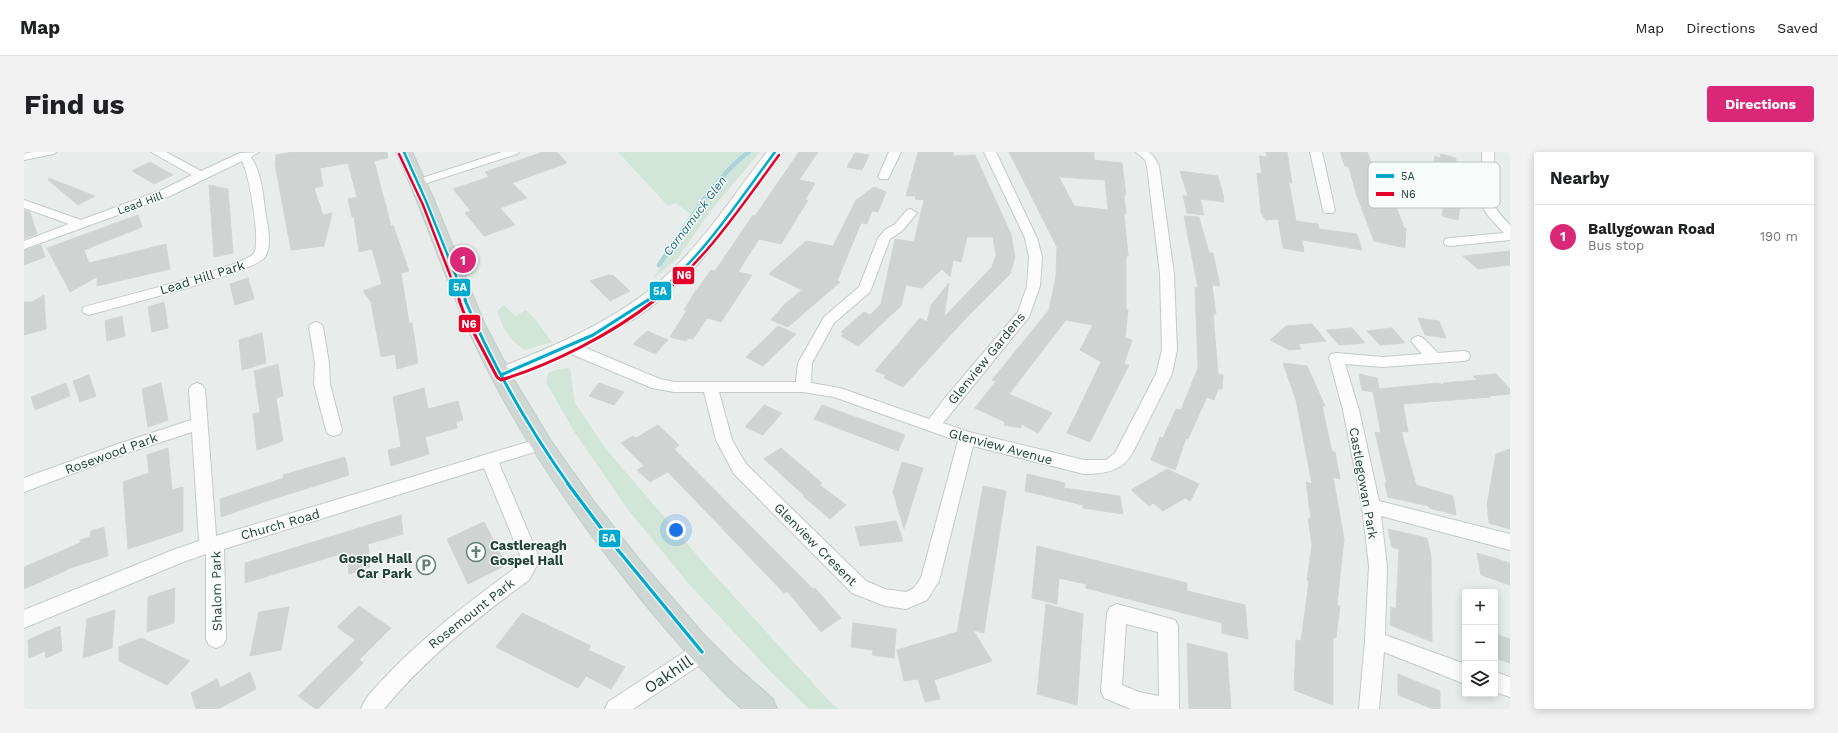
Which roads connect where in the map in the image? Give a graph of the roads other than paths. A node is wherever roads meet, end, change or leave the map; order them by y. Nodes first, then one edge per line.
1 (50, 152) edge
2 (157, 152) edge
3 (404, 152) edge
4 (513, 152) edge
5 (775, 152) edge
6 (895, 152) edge
7 (990, 152) edge
8 (1142, 152) edge
9 (1316, 152) edge
10 (248, 154) edge
11 (24, 157) edge
12 (201, 175) junction
13 (884, 177) dead end
14 (420, 182) junction
15 (24, 204) edge
16 (1489, 208) edge
17 (1329, 210) dead end
18 (911, 214) dead end
19 (81, 224) junction
20 (1510, 232) edge
21 (1510, 236) edge
22 (1450, 242) dead end
23 (24, 244) edge
24 (89, 310) dead end
25 (316, 327) dead end
26 (1418, 341) dead end
27 (569, 347) junction
28 (1463, 356) dead end
29 (1434, 358) junction
30 (501, 375) junction
31 (710, 387) junction
32 (803, 387) junction
33 (197, 389) dead end
34 (199, 424) junction
35 (932, 427) junction
36 (334, 430) dead end
37 (967, 438) junction
38 (541, 444) junction
39 (490, 461) junction
40 (24, 485) edge
41 (1371, 506) junction
42 (1510, 542) edge
43 (212, 544) junction
44 (24, 619) edge
45 (216, 639) dead end
46 (1375, 640) junction
47 (702, 652) junction
48 (1462, 673) edge
49 (1498, 683) edge
50 (1510, 687) edge
51 (1139, 706) edge
52 (370, 709) edge
53 (615, 709) edge
54 (763, 709) edge
55 (1369, 709) edge

1 - 11 street
2 - 12 street
3 - 14 main road
4 - 14 street
5 - 27 street
6 - 13 street
7 - 35 street, Glenview Gardens
8 - 37 street, Glenview Avenue
9 - 17 street
10 - 12 street, Lead Hill
10 - 24 street, Lead Hill Park
12 - 19 street, Lead Hill
14 - 30 main road
15 - 19 street
16 - 20 street
18 - 32 street
19 - 23 street, Lead Hill
21 - 22 street
25 - 36 street
26 - 29 street
27 - 30 street
27 - 31 street, Glenview Avenue
28 - 29 street, Castlegowan Park
29 - 41 street, Castlegowan Park
30 - 38 main road
31 - 32 street, Glenview Avenue
31 - 37 street, Glenview Cresent
32 - 35 street, Glenview Avenue
33 - 34 street
34 - 40 street, Rosewood Park
34 - 43 street
35 - 37 street, Glenview Avenue
38 - 39 street, Church Road
38 - 47 main road
39 - 43 street, Church Road
39 - 52 street, Rosemount Park
41 - 42 street
41 - 46 street, Castlegowan Park
43 - 44 street, Church Road
43 - 45 street, Shalom Park
46 - 48 street
46 - 55 street, Castlegowan Park
47 - 53 street, Oakhill
47 - 54 main road
49 - 50 street
51 - 51 street

